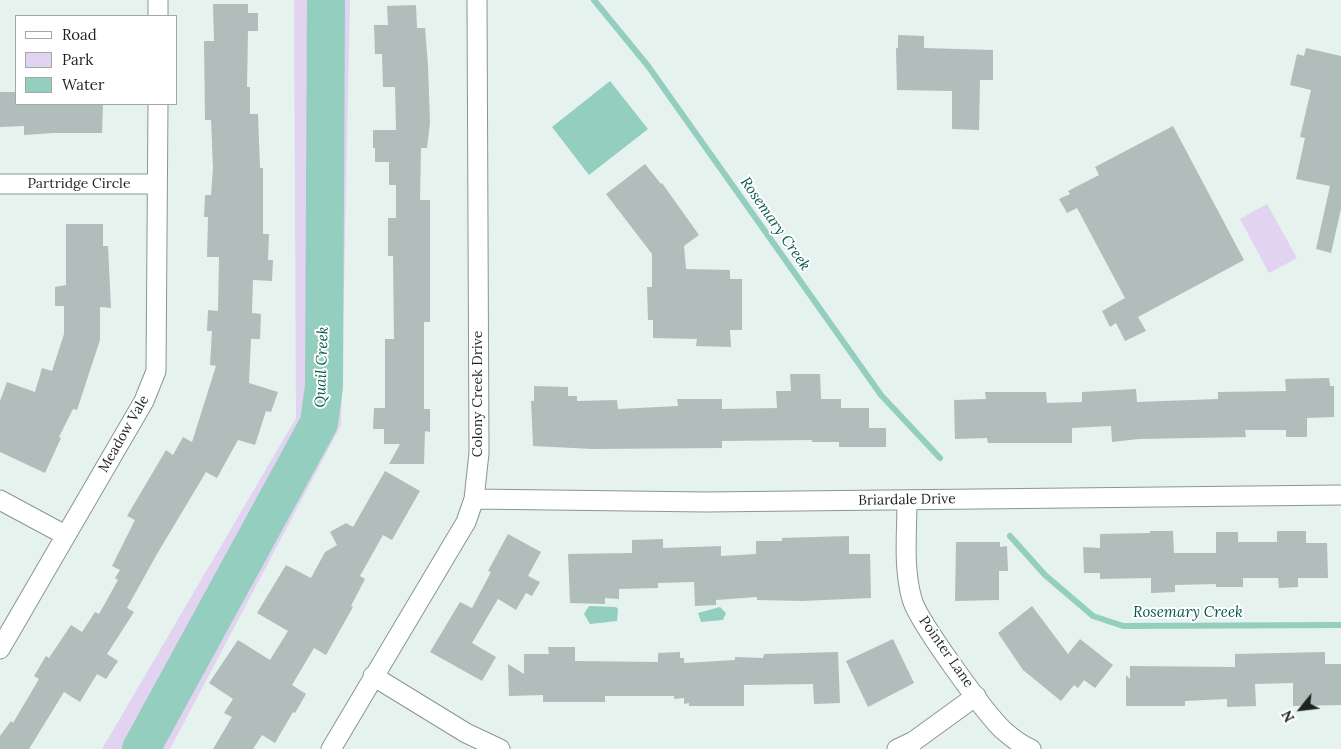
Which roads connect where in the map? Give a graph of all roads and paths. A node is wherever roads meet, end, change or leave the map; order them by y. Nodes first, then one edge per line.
1 (158, 0) edge
2 (476, 0) edge
3 (158, 15) edge
4 (158, 105) edge
5 (0, 184) edge
6 (157, 184) junction
7 (1341, 495) edge
8 (474, 499) junction
9 (0, 500) edge
10 (907, 500) junction
11 (65, 535) junction
12 (0, 649) edge
13 (373, 676) junction
14 (976, 696) junction
15 (331, 749) edge
16 (500, 749) edge
17 (897, 749) edge
18 (1032, 749) edge

1 - 3 street
2 - 8 street, Colony Creek Drive
4 - 6 street, Meadow Vale
5 - 6 street, Partridge Circle
6 - 11 street, Meadow Vale
7 - 10 street, Briardale Drive
8 - 10 street, Briardale Drive
8 - 13 street, Colony Creek Drive
9 - 11 street
10 - 14 street, Pointer Lane
11 - 12 street, Meadow Vale
13 - 15 street, Colony Creek Drive
13 - 16 street
14 - 17 street
14 - 18 street, Pointer Lane

